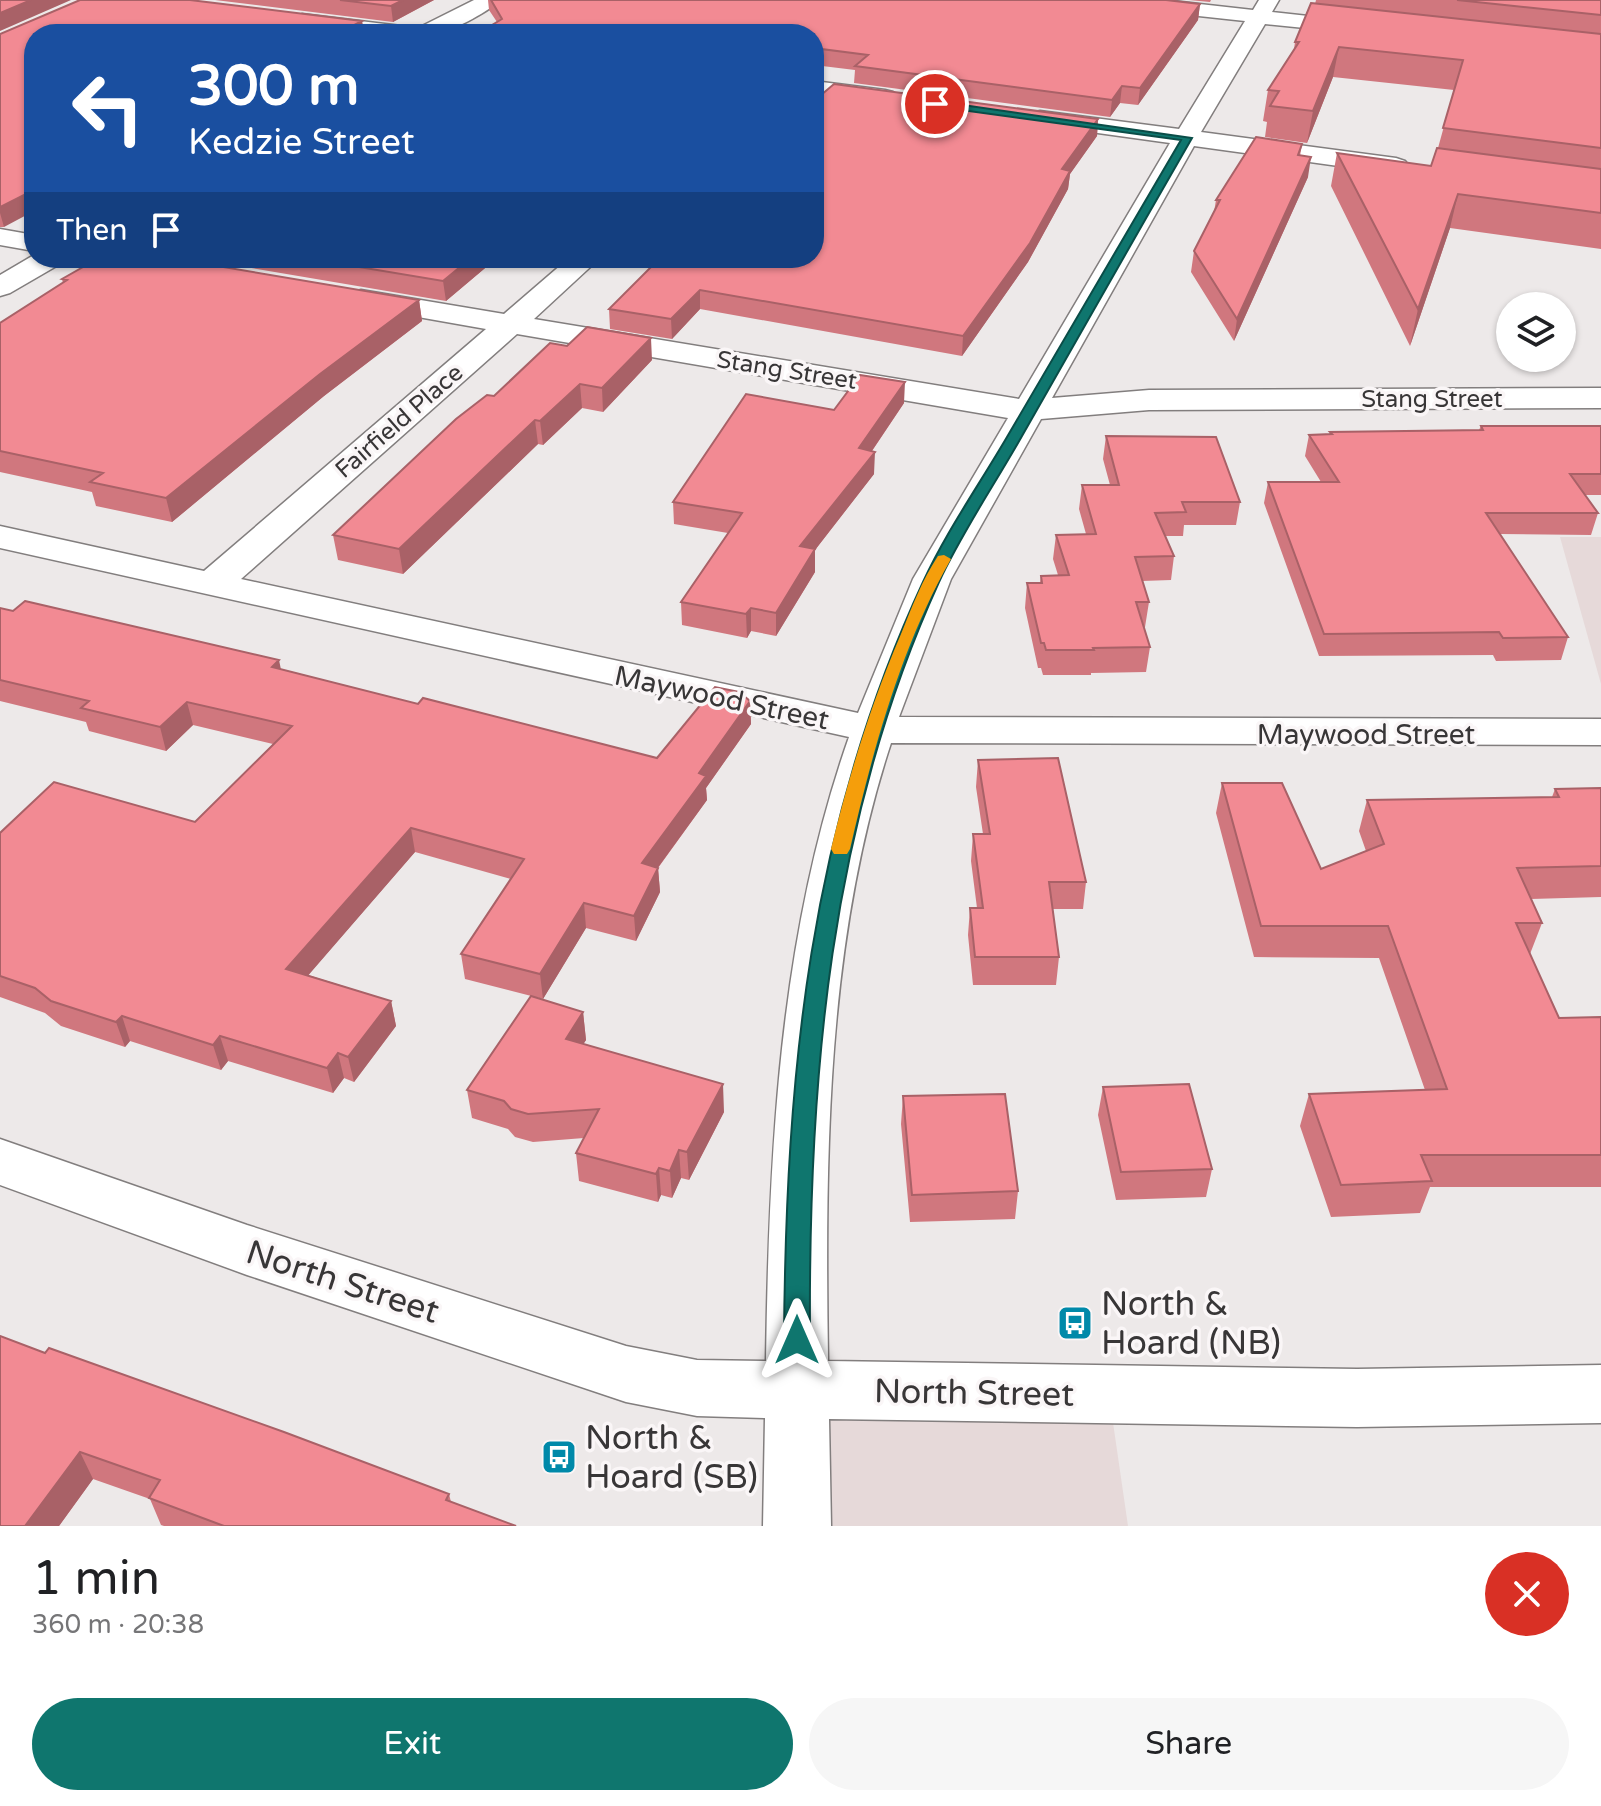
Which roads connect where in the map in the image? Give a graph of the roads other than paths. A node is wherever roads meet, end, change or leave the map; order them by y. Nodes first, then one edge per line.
1 (490, 0) edge
2 (500, 0) edge
3 (1106, 0) edge
4 (1264, 8) edge
5 (279, 17) edge
6 (335, 24) edge
7 (443, 24) edge
8 (468, 24) edge
9 (1390, 31) edge
10 (824, 89) edge
11 (905, 100) edge
12 (1011, 114) edge
13 (1187, 138) junction
14 (1425, 170) edge
15 (0, 237) edge
16 (24, 241) edge
17 (33, 268) edge
18 (575, 268) edge
19 (0, 287) edge
20 (334, 294) edge
21 (511, 325) junction
22 (1601, 398) edge
23 (1030, 410) junction
24 (0, 537) edge
25 (212, 584) junction
26 (874, 729) junction
27 (1601, 732) edge
28 (0, 1162) edge
29 (797, 1389) junction
30 (1601, 1394) edge
31 (797, 1526) edge

1 - 7 street
2 - 8 street
3 - 4 street
4 - 9 street
4 - 13 street
5 - 6 street
10 - 11 street
12 - 13 street
13 - 14 street
13 - 23 street
15 - 16 street
17 - 19 street
18 - 21 street, Fairfield Place
20 - 21 street, Stang Street
21 - 23 street, Stang Street
21 - 25 street, Fairfield Place
22 - 23 street, Stang Street
23 - 26 street
24 - 25 street, Maywood Street
25 - 26 street, Maywood Street
26 - 27 street, Maywood Street
26 - 29 street
28 - 29 street, North Street
29 - 30 street, North Street
29 - 31 street

